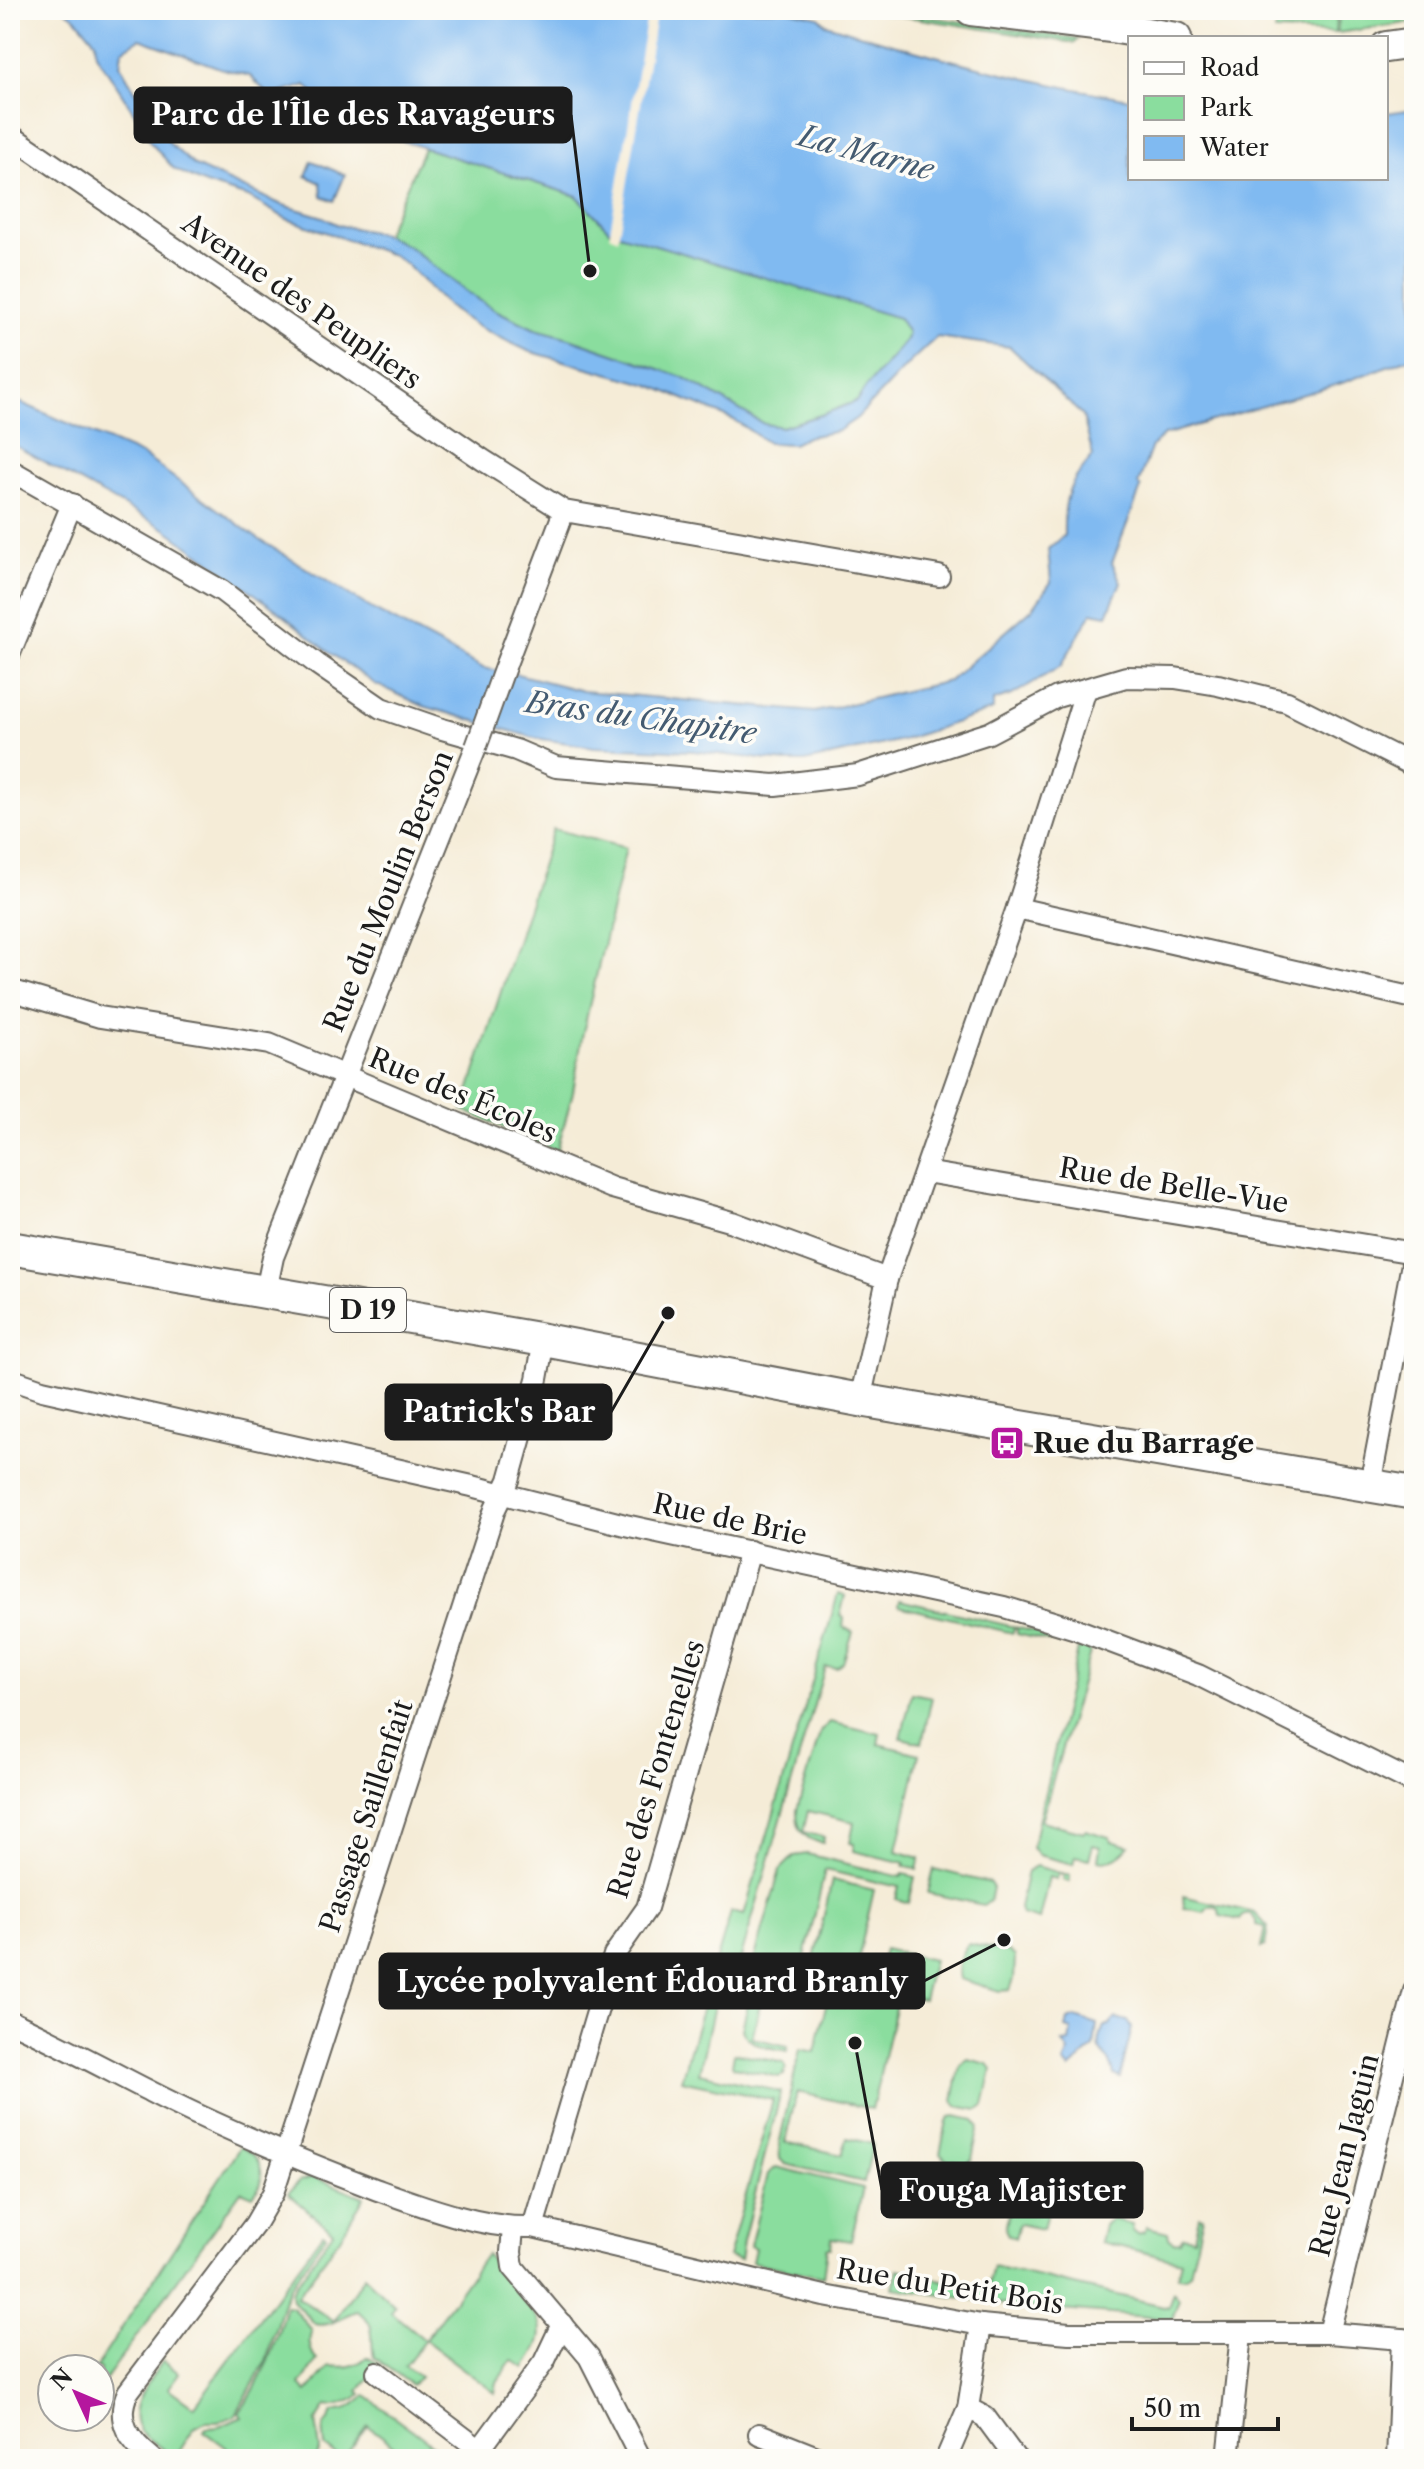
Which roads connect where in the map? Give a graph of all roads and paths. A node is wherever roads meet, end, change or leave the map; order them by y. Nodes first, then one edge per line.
1 (971, 10) edge
2 (1112, 18) edge
3 (1170, 36) edge
4 (1414, 43) edge
5 (1388, 47) edge
6 (10, 135) edge
7 (10, 470) edge
8 (72, 504) junction
9 (564, 511) junction
10 (939, 576) dead end
11 (10, 653) edge
12 (1086, 689) junction
13 (1414, 766) edge
14 (1017, 908) junction
15 (10, 990) edge
16 (1414, 998) edge
17 (344, 1075) junction
18 (925, 1172) junction
19 (10, 1248) edge
20 (1414, 1253) edge
21 (887, 1279) junction
22 (266, 1291) junction
23 (544, 1340) junction
24 (10, 1379) edge
25 (860, 1400) junction
26 (1370, 1485) junction
27 (1414, 1493) edge
28 (500, 1495) junction
29 (750, 1551) junction
30 (1414, 1783) edge
31 (1414, 1991) edge
32 (10, 2021) edge
33 (286, 2154) junction
34 (523, 2228) junction
35 (562, 2324) junction
36 (981, 2325) junction
37 (1329, 2333) junction
38 (1241, 2334) junction
39 (1408, 2340) edge
40 (377, 2372) dead end
41 (968, 2408) junction
42 (759, 2434) dead end
43 (476, 2454) edge
44 (153, 2459) edge
45 (641, 2459) edge
46 (822, 2459) edge
47 (946, 2459) edge
48 (1016, 2459) edge
49 (1228, 2459) edge
50 (1397, 2459) edge

1 - 2 street
2 - 3 street
4 - 5 street
6 - 9 street, Avenue des Peupliers
7 - 8 street
8 - 11 street
8 - 12 street
9 - 10 street
9 - 17 street, Rue du Moulin Berson, bridge
12 - 13 street
12 - 14 street
14 - 16 street
14 - 18 street
15 - 17 street, Rue des Écoles
17 - 21 street, Rue des Écoles
17 - 22 street, Rue du Moulin Berson
18 - 20 street, Rue de Belle-Vue
18 - 21 street
19 - 22 main road, D 19
20 - 26 street
21 - 25 street
22 - 23 main road, D 19
23 - 25 main road, D 19
23 - 28 street, Passage Saillenfait
24 - 28 street, Rue de Brie
25 - 26 main road, D 19
26 - 27 main road, D 19
28 - 29 street, Rue de Brie
28 - 33 street, Passage Saillenfait
29 - 30 street, Rue de Brie
29 - 34 street, Rue des Fontenelles
31 - 37 street, Rue Jean Jaguin
32 - 33 street, Rue du Petit Bois
33 - 34 street, Rue du Petit Bois
33 - 44 street, Passage Saillenfait
34 - 35 street, Rue des Fontenelles
34 - 36 street, Rue du Petit Bois
35 - 43 street
35 - 45 street, Rue des Fontenelles
36 - 38 street, Rue du Petit Bois
36 - 41 street
37 - 38 street, Rue du Petit Bois
37 - 39 street, Rue du Petit Bois
38 - 49 street
39 - 50 street
40 - 43 street
41 - 47 street
41 - 48 street
42 - 46 street

